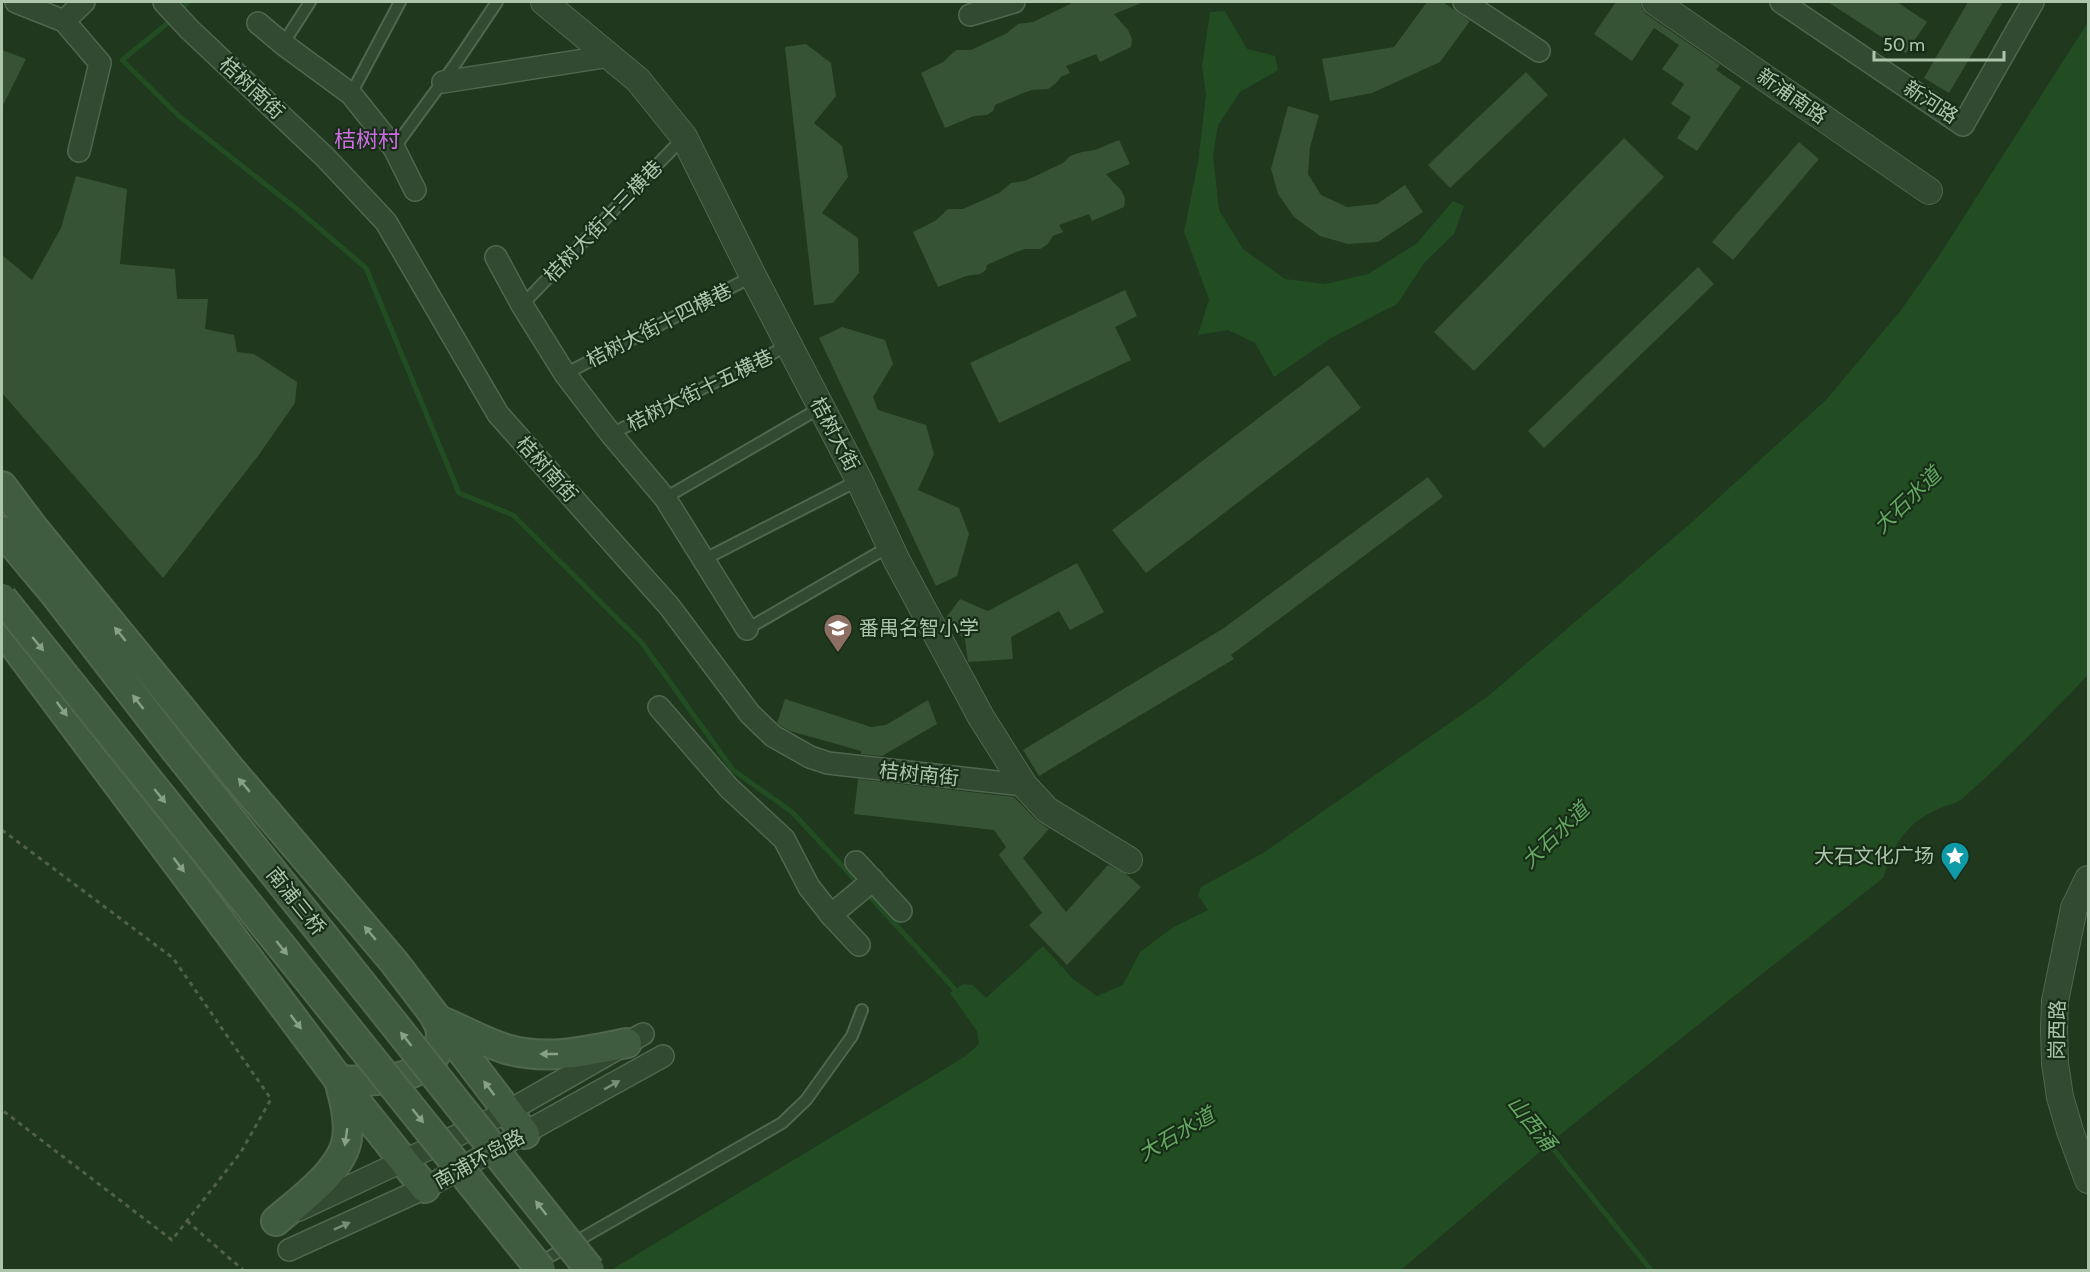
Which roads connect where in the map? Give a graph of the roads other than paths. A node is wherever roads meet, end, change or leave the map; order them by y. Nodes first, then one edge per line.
1 (16, 2) edge
2 (84, 2) edge
3 (164, 2) edge
4 (310, 2) edge
5 (400, 2) edge
6 (497, 2) edge
7 (544, 2) edge
8 (1014, 2) edge
9 (1464, 2) edge
10 (1655, 2) edge
11 (1781, 2) edge
12 (2033, 2) edge
13 (970, 15) dead end
14 (64, 21) junction
15 (258, 23) dead end
16 (283, 44) junction
17 (1539, 51) dead end
18 (610, 56) junction
19 (443, 82) junction
20 (351, 94) junction
21 (684, 137) junction
22 (394, 148) junction
23 (79, 151) dead end
24 (415, 190) dead end
25 (1929, 191) dead end
26 (496, 257) dead end
27 (753, 276) junction
28 (522, 305) junction
29 (789, 345) junction
30 (565, 374) junction
31 (821, 407) junction
32 (611, 434) junction
33 (859, 480) junction
34 (2, 486) edge
35 (665, 498) junction
36 (2, 531) edge
37 (890, 546) junction
38 (703, 560) junction
39 (2, 598) edge
40 (2, 629) edge
41 (747, 629) joint
42 (659, 707) dead end
43 (1024, 785) junction
44 (1129, 860) dead end
45 (856, 862) dead end
46 (2088, 879) edge
47 (873, 880) junction
48 (901, 911) dead end
49 (2081, 913) edge
50 (831, 915) junction
51 (859, 945) dead end
52 (862, 1010) dead end
53 (436, 1019) junction
54 (635, 1038) joint
55 (663, 1056) dead end
56 (339, 1080) junction
57 (507, 1112) junction
58 (525, 1134) junction
59 (405, 1161) junction
60 (2088, 1180) edge
61 (425, 1188) junction
62 (276, 1221) joint
63 (289, 1250) dead end
64 (525, 1270) edge
65 (541, 1270) edge
66 (590, 1270) edge

1 - 14 street
2 - 14 street
3 - 43 street, 桔树南街
4 - 16 lane
5 - 20 lane
6 - 19 lane
7 - 18 street, 桔树大街
8 - 13 street
9 - 17 street
10 - 25 street, 新浦南路
11 - 12 street, 新河路
14 - 23 street
15 - 16 street
16 - 20 street
18 - 19 street
18 - 21 street, 桔树大街
19 - 22 lane
20 - 22 street
21 - 27 street, 桔树大街
21 - 28 lane, 桔树大街十三横巷
22 - 24 street
26 - 28 street
27 - 29 street, 桔树大街
27 - 30 lane, 桔树大街十四横巷
28 - 30 street
29 - 31 street, 桔树大街
29 - 32 lane, 桔树大街十五横巷
30 - 32 street
31 - 33 street, 桔树大街
31 - 35 lane
32 - 35 street
33 - 37 street, 桔树大街
33 - 38 lane
53 -> 34 main road
35 - 38 street
66 -> 36 main road, 南浦三桥, bridge
37 - 41 lane
37 - 43 street, 桔树大街
38 - 41 street
39 -> 65 main road, 南浦三桥, bridge
40 -> 56 main road
42 - 50 street
43 - 44 street, 桔树大街
45 - 47 street
46 - 49 street, 岗西路
47 - 48 street
47 - 50 street
49 - 60 street, 岗西路
50 - 51 street
52 - 64 lane
54 -> 53 main road
53 - 56 main road
57 -> 53 main road
54 - 57 street, 南浦环岛路
58 -> 55 street, 南浦环岛路
56 - 59 main road
56 -> 62 main road
57 - 58 main road
57 - 59 street, 南浦环岛路
58 - 61 street, 南浦环岛路
59 - 61 main road
59 - 62 street, 南浦环岛路
63 -> 61 street, 南浦环岛路

